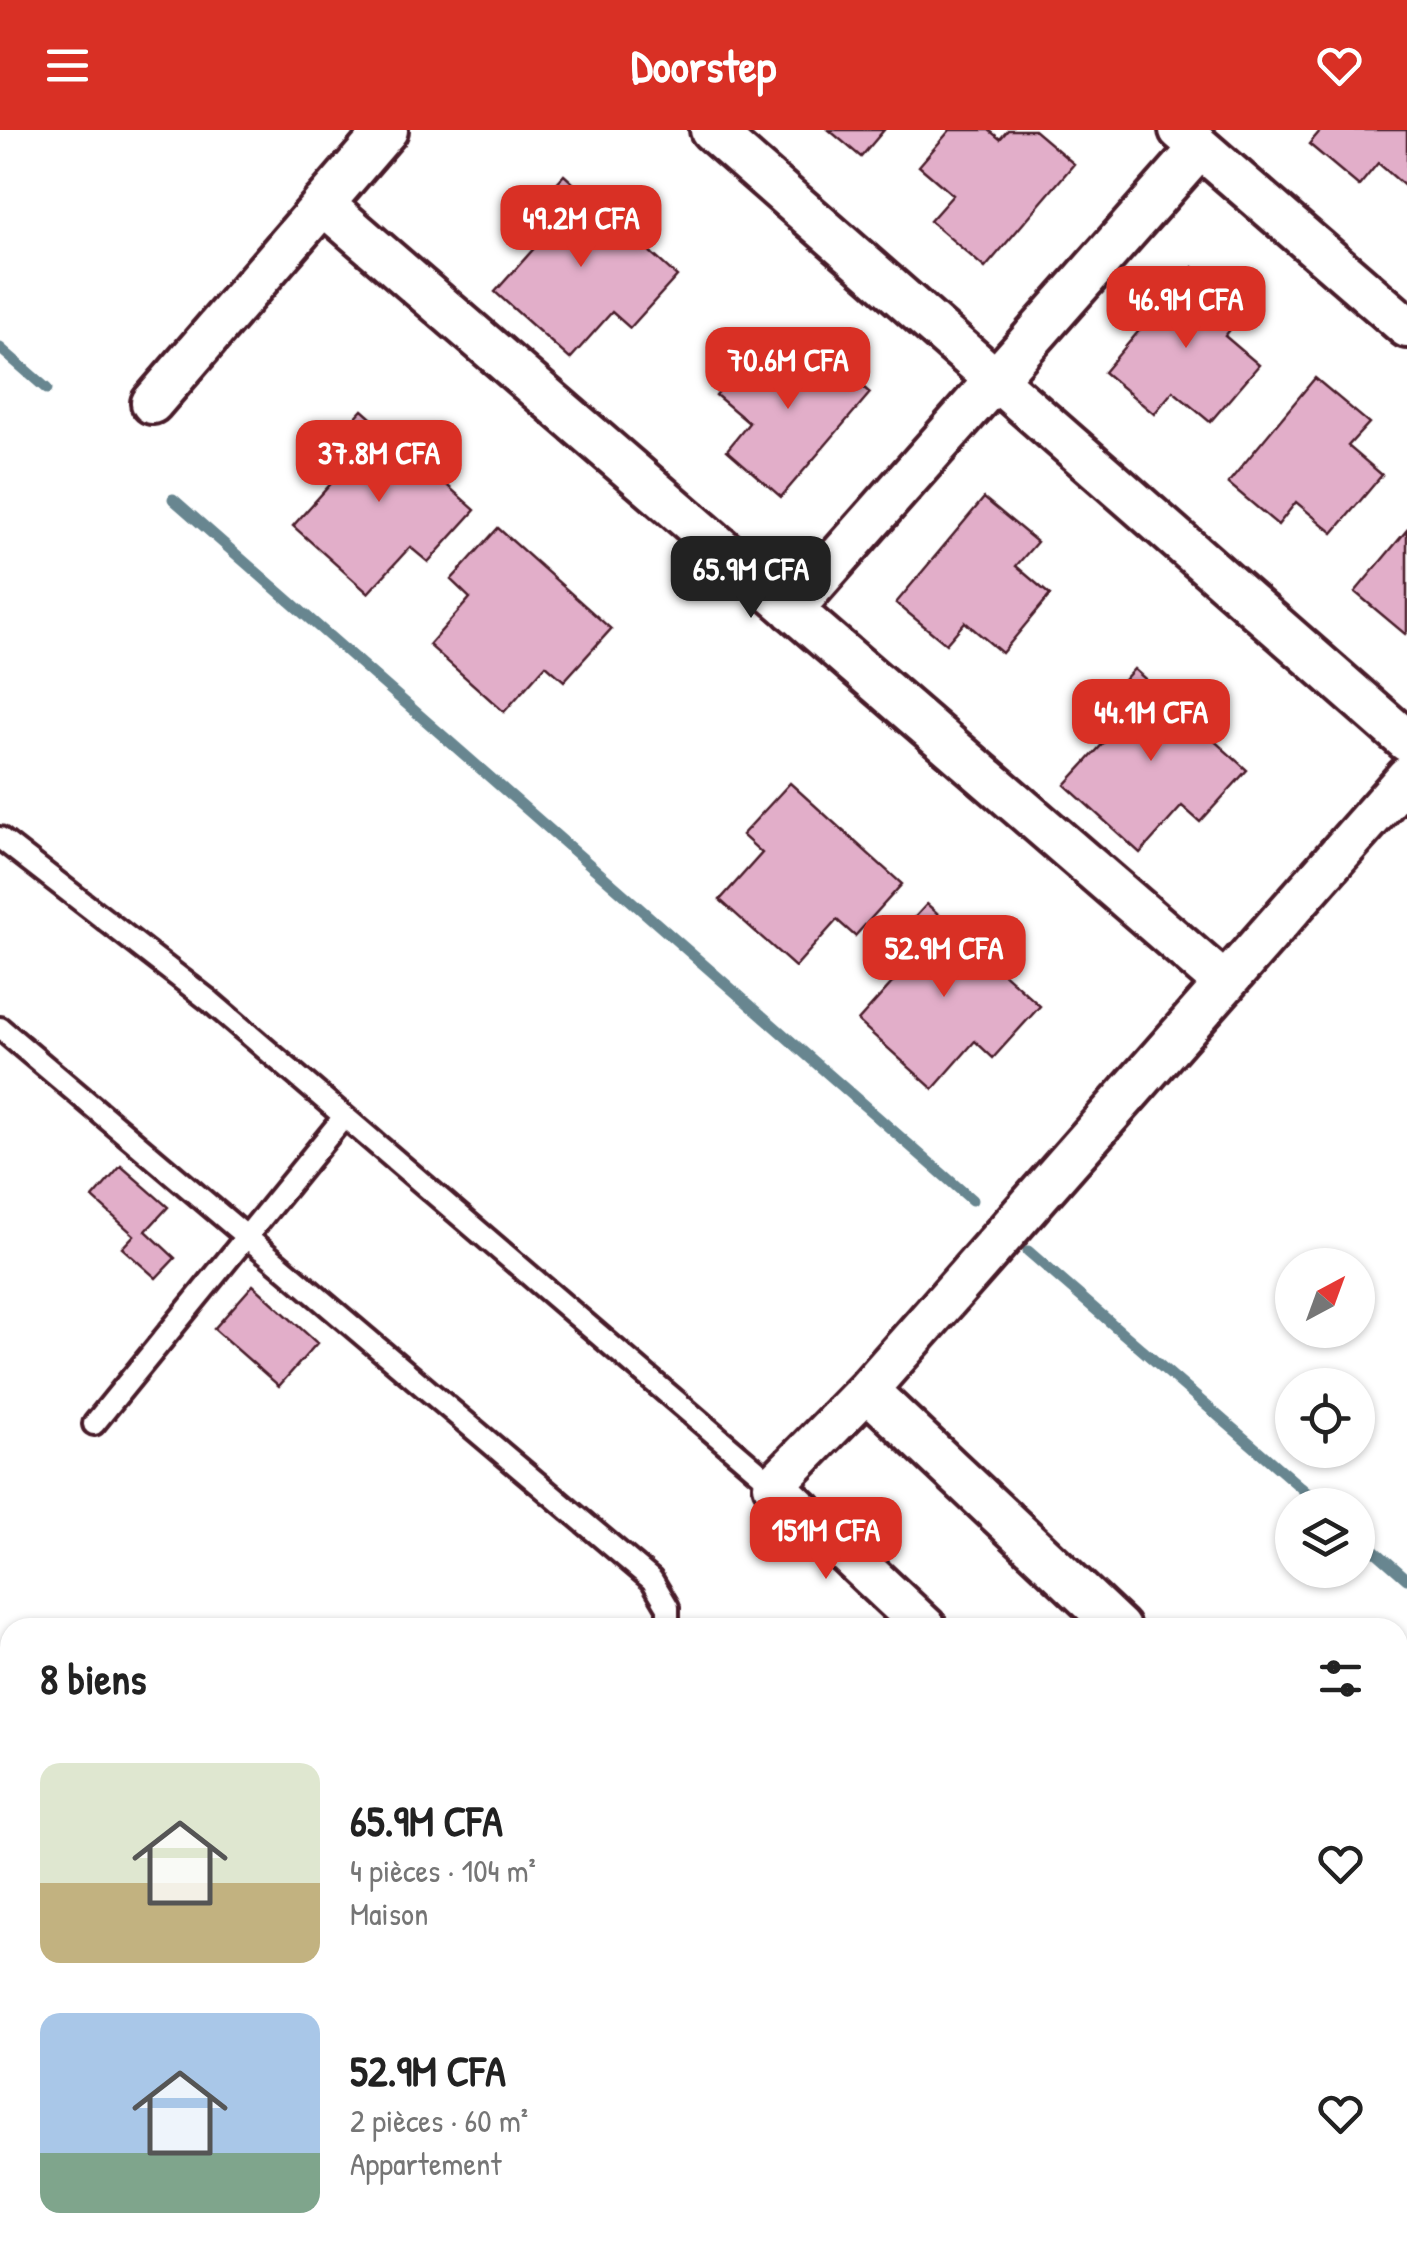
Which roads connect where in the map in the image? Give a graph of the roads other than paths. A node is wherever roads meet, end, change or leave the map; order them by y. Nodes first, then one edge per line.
1 (387, 130) edge
2 (711, 130) edge
3 (1190, 139) edge
4 (323, 204) junction
5 (1407, 327) edge
6 (995, 379) junction
7 (152, 402) dead end
8 (792, 610) junction
9 (1407, 741) edge
10 (1407, 777) edge
11 (0, 838) edge
12 (1225, 984) junction
13 (0, 1028) edge
14 (343, 1118) junction
15 (248, 1238) junction
16 (868, 1390) junction
17 (94, 1424) dead end
18 (774, 1485) junction
19 (668, 1618) edge
20 (915, 1618) edge
21 (1108, 1618) edge

1 - 4 street
2 - 6 street
3 - 5 street
3 - 6 street
4 - 7 street
4 - 8 street
6 - 8 street
6 - 9 street
8 - 12 street
10 - 12 street
11 - 14 lane
12 - 16 street
13 - 15 lane
14 - 15 lane
14 - 18 lane
15 - 17 lane
15 - 19 lane
16 - 18 street
16 - 21 street
18 - 20 street

